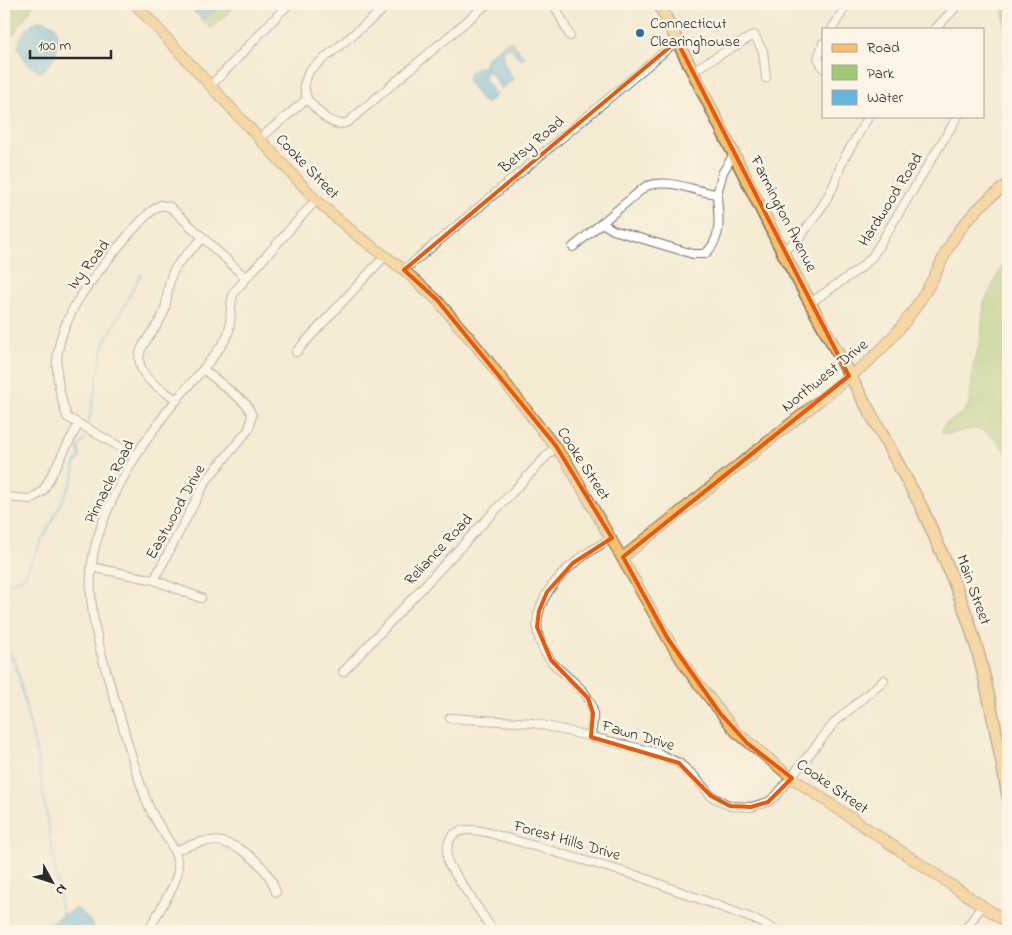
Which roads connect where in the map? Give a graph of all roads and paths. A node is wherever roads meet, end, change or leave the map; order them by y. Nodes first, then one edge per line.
1 (135, 4) edge
2 (289, 4) edge
3 (390, 4) edge
4 (554, 4) edge
5 (659, 4) edge
6 (847, 4) edge
7 (959, 4) edge
8 (484, 5) edge
9 (833, 28) edge
10 (936, 28) edge
11 (570, 36) dead end
12 (677, 41) junction
13 (822, 46) edge
14 (822, 66) edge
15 (692, 71) junction
16 (766, 78) dead end
17 (210, 85) junction
18 (307, 99) junction
19 (868, 118) edge
20 (957, 118) edge
21 (259, 139) junction
22 (734, 154) junction
23 (1008, 184) edge
24 (717, 194) junction
25 (316, 200) junction
26 (602, 223) junction
27 (203, 238) junction
28 (573, 247) dead end
29 (782, 251) junction
30 (384, 256) junction
31 (404, 270) junction
32 (245, 277) junction
33 (810, 303) junction
34 (296, 352) dead end
35 (203, 369) junction
36 (848, 376) junction
37 (177, 400) junction
38 (78, 425) junction
39 (882, 436) joint
40 (556, 446) junction
41 (136, 456) junction
42 (4, 497) edge
43 (612, 538) junction
44 (622, 558) junction
45 (91, 567) junction
46 (154, 580) junction
47 (201, 598) dead end
48 (343, 672) dead end
49 (884, 680) dead end
50 (450, 718) dead end
51 (590, 737) junction
52 (792, 778) junction
53 (1007, 782) edge
54 (1008, 796) edge
55 (174, 851) junction
56 (276, 892) dead end
57 (982, 906) junction
58 (1008, 923) edge
59 (149, 931) edge
60 (494, 931) edge
61 (777, 931) edge
62 (964, 931) edge

1 - 17 main road, Cooke Street
2 - 17 street
3 - 18 street
4 - 11 street
5 - 12 highway, Farmington Avenue
6 - 9 street
7 - 10 street
8 - 18 street
12 - 15 highway, Farmington Avenue
12 - 31 street, Betsy Road
13 - 14 street
15 - 16 street
15 - 22 highway, Farmington Avenue
17 - 21 main road, Cooke Street
18 - 21 street
19 - 29 street
20 - 33 street, Hardwood Road
21 - 25 main road, Cooke Street
22 - 24 street
22 - 29 highway, Farmington Avenue
23 - 36 main road, Northwest Drive
24 - 26 street
24 - 26 street
25 - 30 main road, Cooke Street
25 - 32 street, Pinnacle Road
26 - 28 street
27 - 32 street, Ivy Road
27 - 37 street
27 - 38 street, Ivy Road
29 - 33 highway, Farmington Avenue
30 - 31 main road, Cooke Street
30 - 34 street
31 - 40 main road, Cooke Street
32 - 35 street, Pinnacle Road
33 - 36 highway, Farmington Avenue
35 - 37 street, Pinnacle Road
35 - 46 street, Eastwood Drive
36 - 39 highway, Farmington Avenue
36 - 44 main road, Northwest Drive
37 - 41 street, Pinnacle Road
38 - 41 street, Ivy Road
38 - 42 street
39 - 53 highway, Main Street
40 - 43 main road, Cooke Street
40 - 48 street, Reliance Road
41 - 45 street, Pinnacle Road
43 - 44 main road, Cooke Street
43 - 51 street
44 - 52 main road, Cooke Street
45 - 46 street
45 - 55 street, Pinnacle Road
46 - 47 street
49 - 52 street, Fawn Drive
50 - 51 street, Fawn Drive
51 - 52 street, Fawn Drive
52 - 57 main road, Cooke Street
53 - 54 highway, Main Street
55 - 56 street
55 - 59 street
57 - 58 main road, Cooke Street
57 - 62 street
60 - 61 street, Forest Hills Drive

